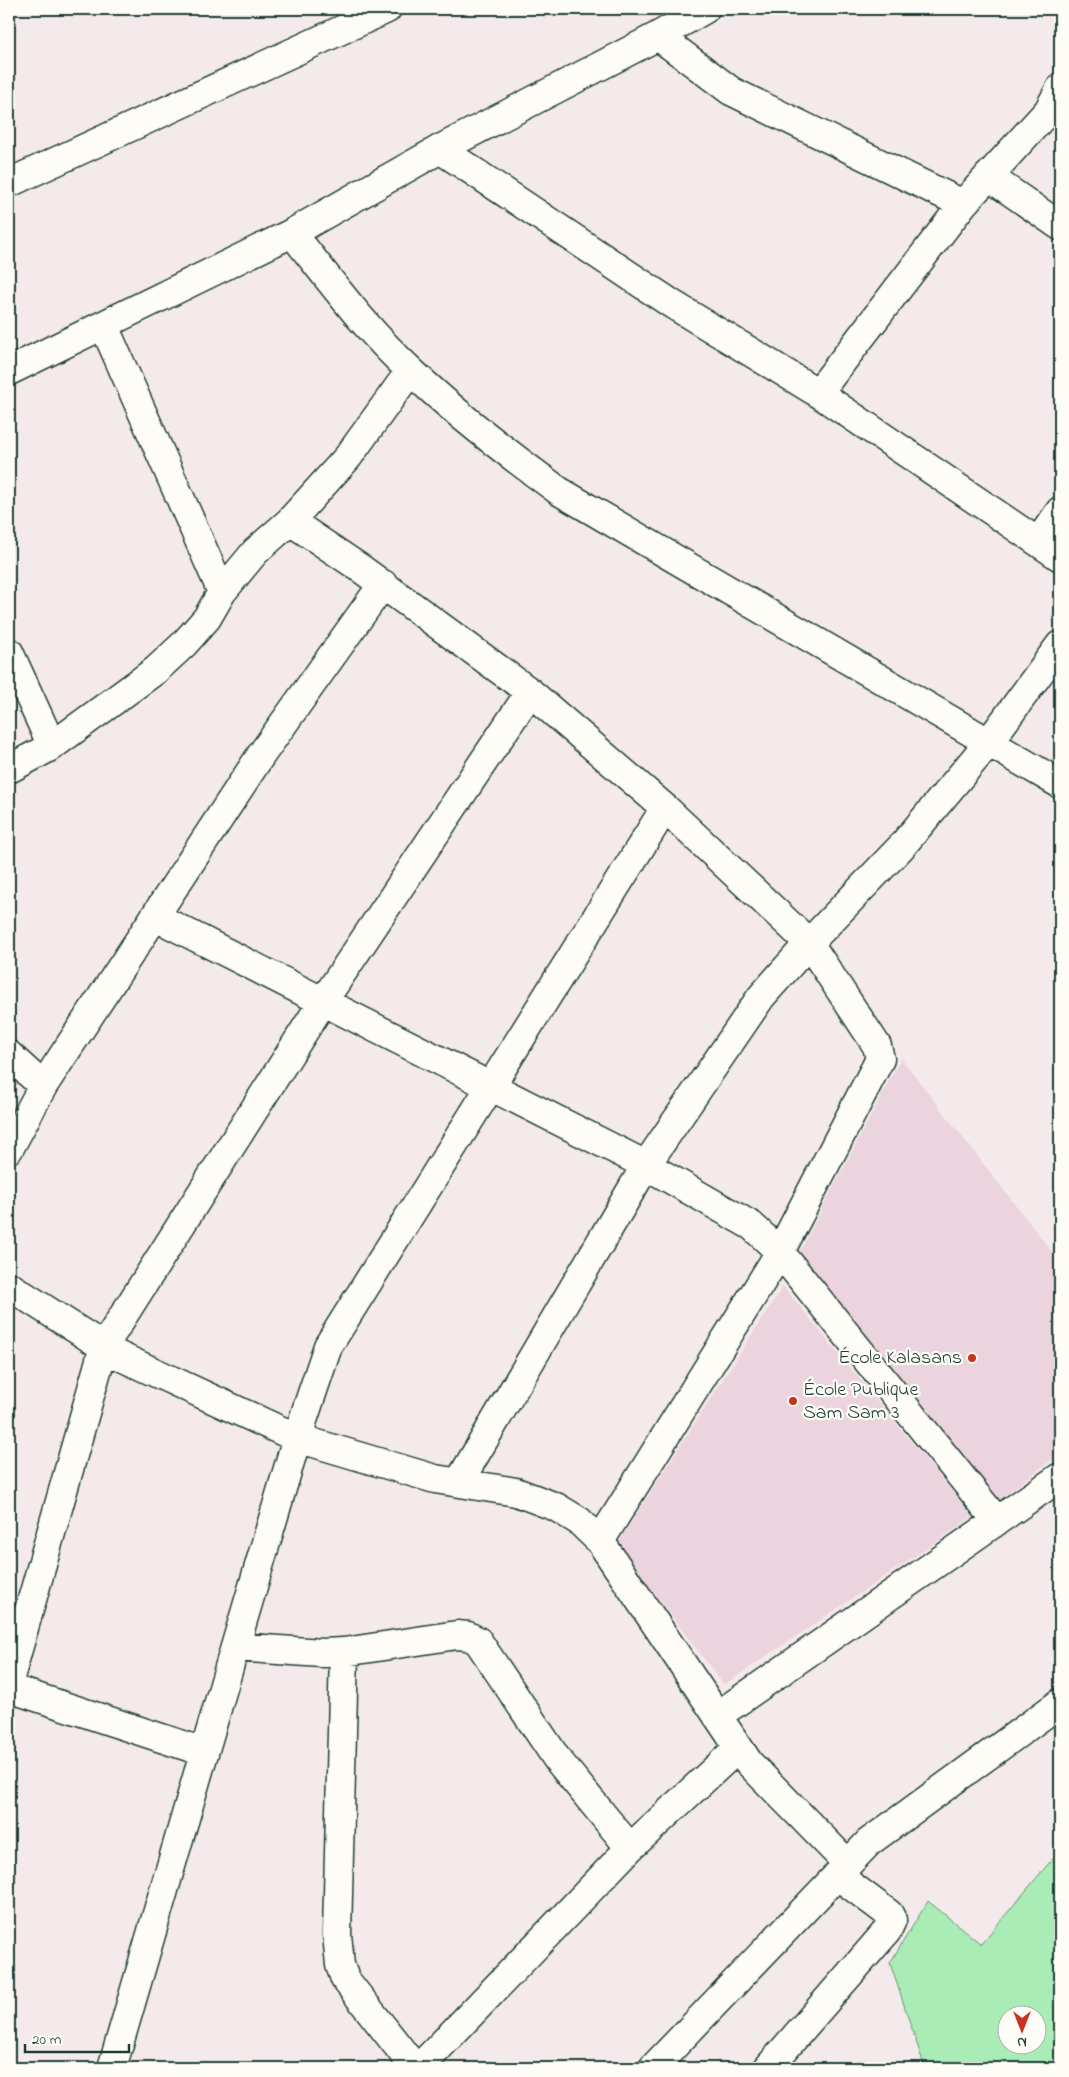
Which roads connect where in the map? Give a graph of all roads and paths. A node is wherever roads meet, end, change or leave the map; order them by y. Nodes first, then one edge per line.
1 (387, 9) edge
2 (701, 10) edge
3 (658, 36) junction
4 (1060, 89) edge
5 (440, 149) junction
6 (988, 176) junction
7 (9, 183) edge
8 (963, 204) junction
9 (1060, 226) edge
10 (292, 233) junction
11 (104, 326) junction
12 (9, 371) edge
13 (410, 371) junction
14 (818, 393) junction
15 (1060, 511) edge
16 (290, 521) junction
17 (1038, 542) junction
18 (1060, 557) edge
19 (383, 584) junction
20 (222, 592) junction
21 (1060, 645) edge
22 (9, 652) edge
23 (530, 692) junction
24 (990, 742) junction
25 (52, 746) junction
26 (9, 770) edge
27 (1060, 784) edge
28 (665, 808) junction
29 (156, 917) junction
30 (809, 943) junction
31 (322, 1003) junction
32 (9, 1055) edge
33 (43, 1086) junction
34 (490, 1086) junction
35 (9, 1148) edge
36 (646, 1165) junction
37 (780, 1252) junction
38 (9, 1286) edge
39 (104, 1346) junction
40 (297, 1438) junction
41 (1060, 1477) edge
42 (459, 1482) junction
43 (997, 1522) junction
44 (600, 1541) junction
45 (235, 1647) junction
46 (344, 1652) junction
47 (9, 1681) edge
48 (9, 1688) edge
49 (1060, 1703) edge
50 (717, 1716) junction
51 (738, 1748) junction
52 (204, 1752) junction
53 (630, 1848) junction
54 (842, 1869) junction
55 (112, 2068) edge
56 (415, 2068) edge
57 (419, 2068) edge
58 (653, 2068) edge
59 (768, 2068) edge

1 - 7 street
2 - 3 street
3 - 5 street
3 - 8 street
4 - 6 street
5 - 10 street
5 - 14 street
6 - 8 street
6 - 9 street
8 - 14 street
10 - 11 street
10 - 13 street
11 - 12 street
11 - 20 street
13 - 16 street
13 - 24 street
14 - 17 street
15 - 17 street
16 - 19 street
16 - 20 street
17 - 18 street
19 - 23 street
19 - 29 street
20 - 25 street
21 - 24 street
22 - 25 street
23 - 28 street
23 - 31 street
24 - 27 street
24 - 30 street
25 - 26 street
28 - 30 street
28 - 34 street
29 - 31 street
29 - 33 street
30 - 36 street
30 - 37 street
31 - 34 street
31 - 39 street
32 - 33 street
33 - 35 street
34 - 36 street
34 - 40 street
36 - 37 street
36 - 42 street
37 - 43 street
37 - 44 street
38 - 39 street
39 - 40 street
39 - 47 street
40 - 42 street
40 - 45 street
41 - 43 street
42 - 44 street
43 - 50 street
44 - 50 street
45 - 46 street
45 - 52 street
46 - 53 street
46 - 56 street
48 - 52 street
49 - 54 street
50 - 51 street
51 - 53 street
51 - 54 street
52 - 55 street
53 - 57 street
54 - 58 street
54 - 59 street

